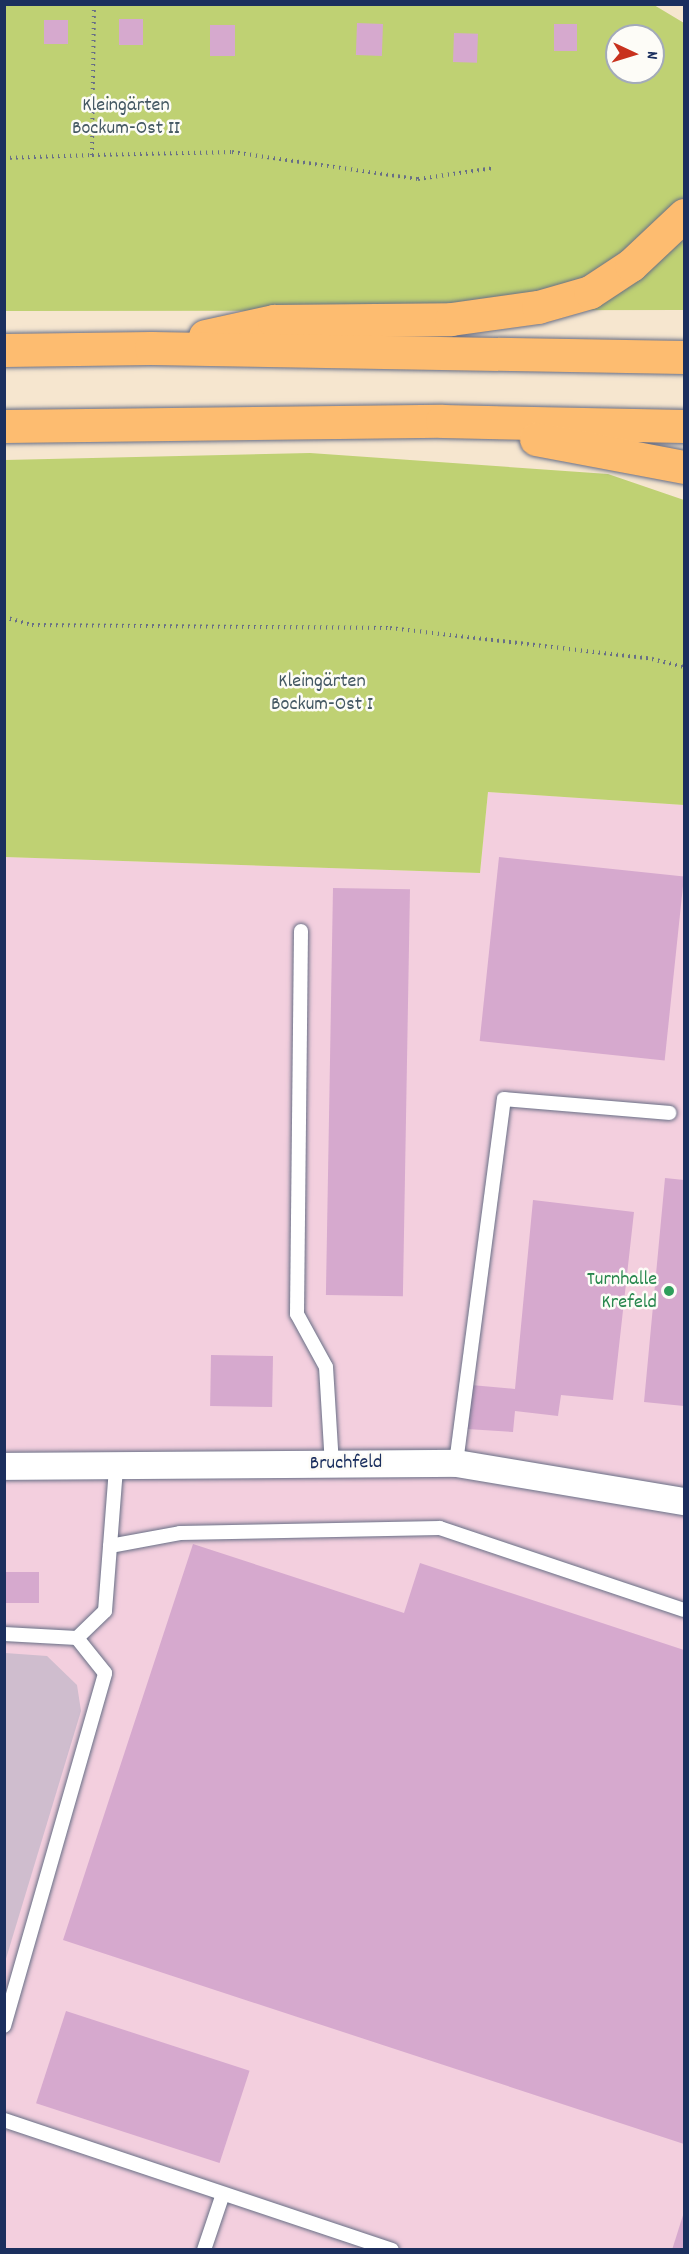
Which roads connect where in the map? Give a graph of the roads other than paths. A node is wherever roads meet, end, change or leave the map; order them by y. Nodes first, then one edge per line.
1 (684, 215) edge
2 (151, 348) junction
3 (4, 350) edge
4 (684, 357) edge
5 (442, 421) junction
6 (4, 426) edge
7 (684, 426) edge
8 (684, 467) edge
9 (301, 931) dead end
10 (669, 1113) dead end
11 (456, 1463) junction
12 (332, 1465) junction
13 (4, 1466) edge
14 (116, 1468) junction
15 (684, 1501) edge
16 (110, 1546) junction
17 (684, 1610) edge
18 (4, 1634) edge
19 (77, 1638) junction
20 (4, 2026) edge
21 (4, 2120) edge
22 (223, 2194) junction
23 (204, 2250) edge
24 (392, 2250) edge

1 - 2 highway
2 - 3 highway
2 - 4 highway
5 - 6 highway
5 - 7 highway
5 - 8 highway
9 - 12 lane
10 - 11 lane
11 - 12 street, Bruchfeld
11 - 15 street, Bruchfeld
12 - 14 street, Bruchfeld
13 - 14 street, Bruchfeld
14 - 16 lane
16 - 17 lane
16 - 19 lane
18 - 19 lane
19 - 20 lane
21 - 22 lane
22 - 23 lane
22 - 24 lane

